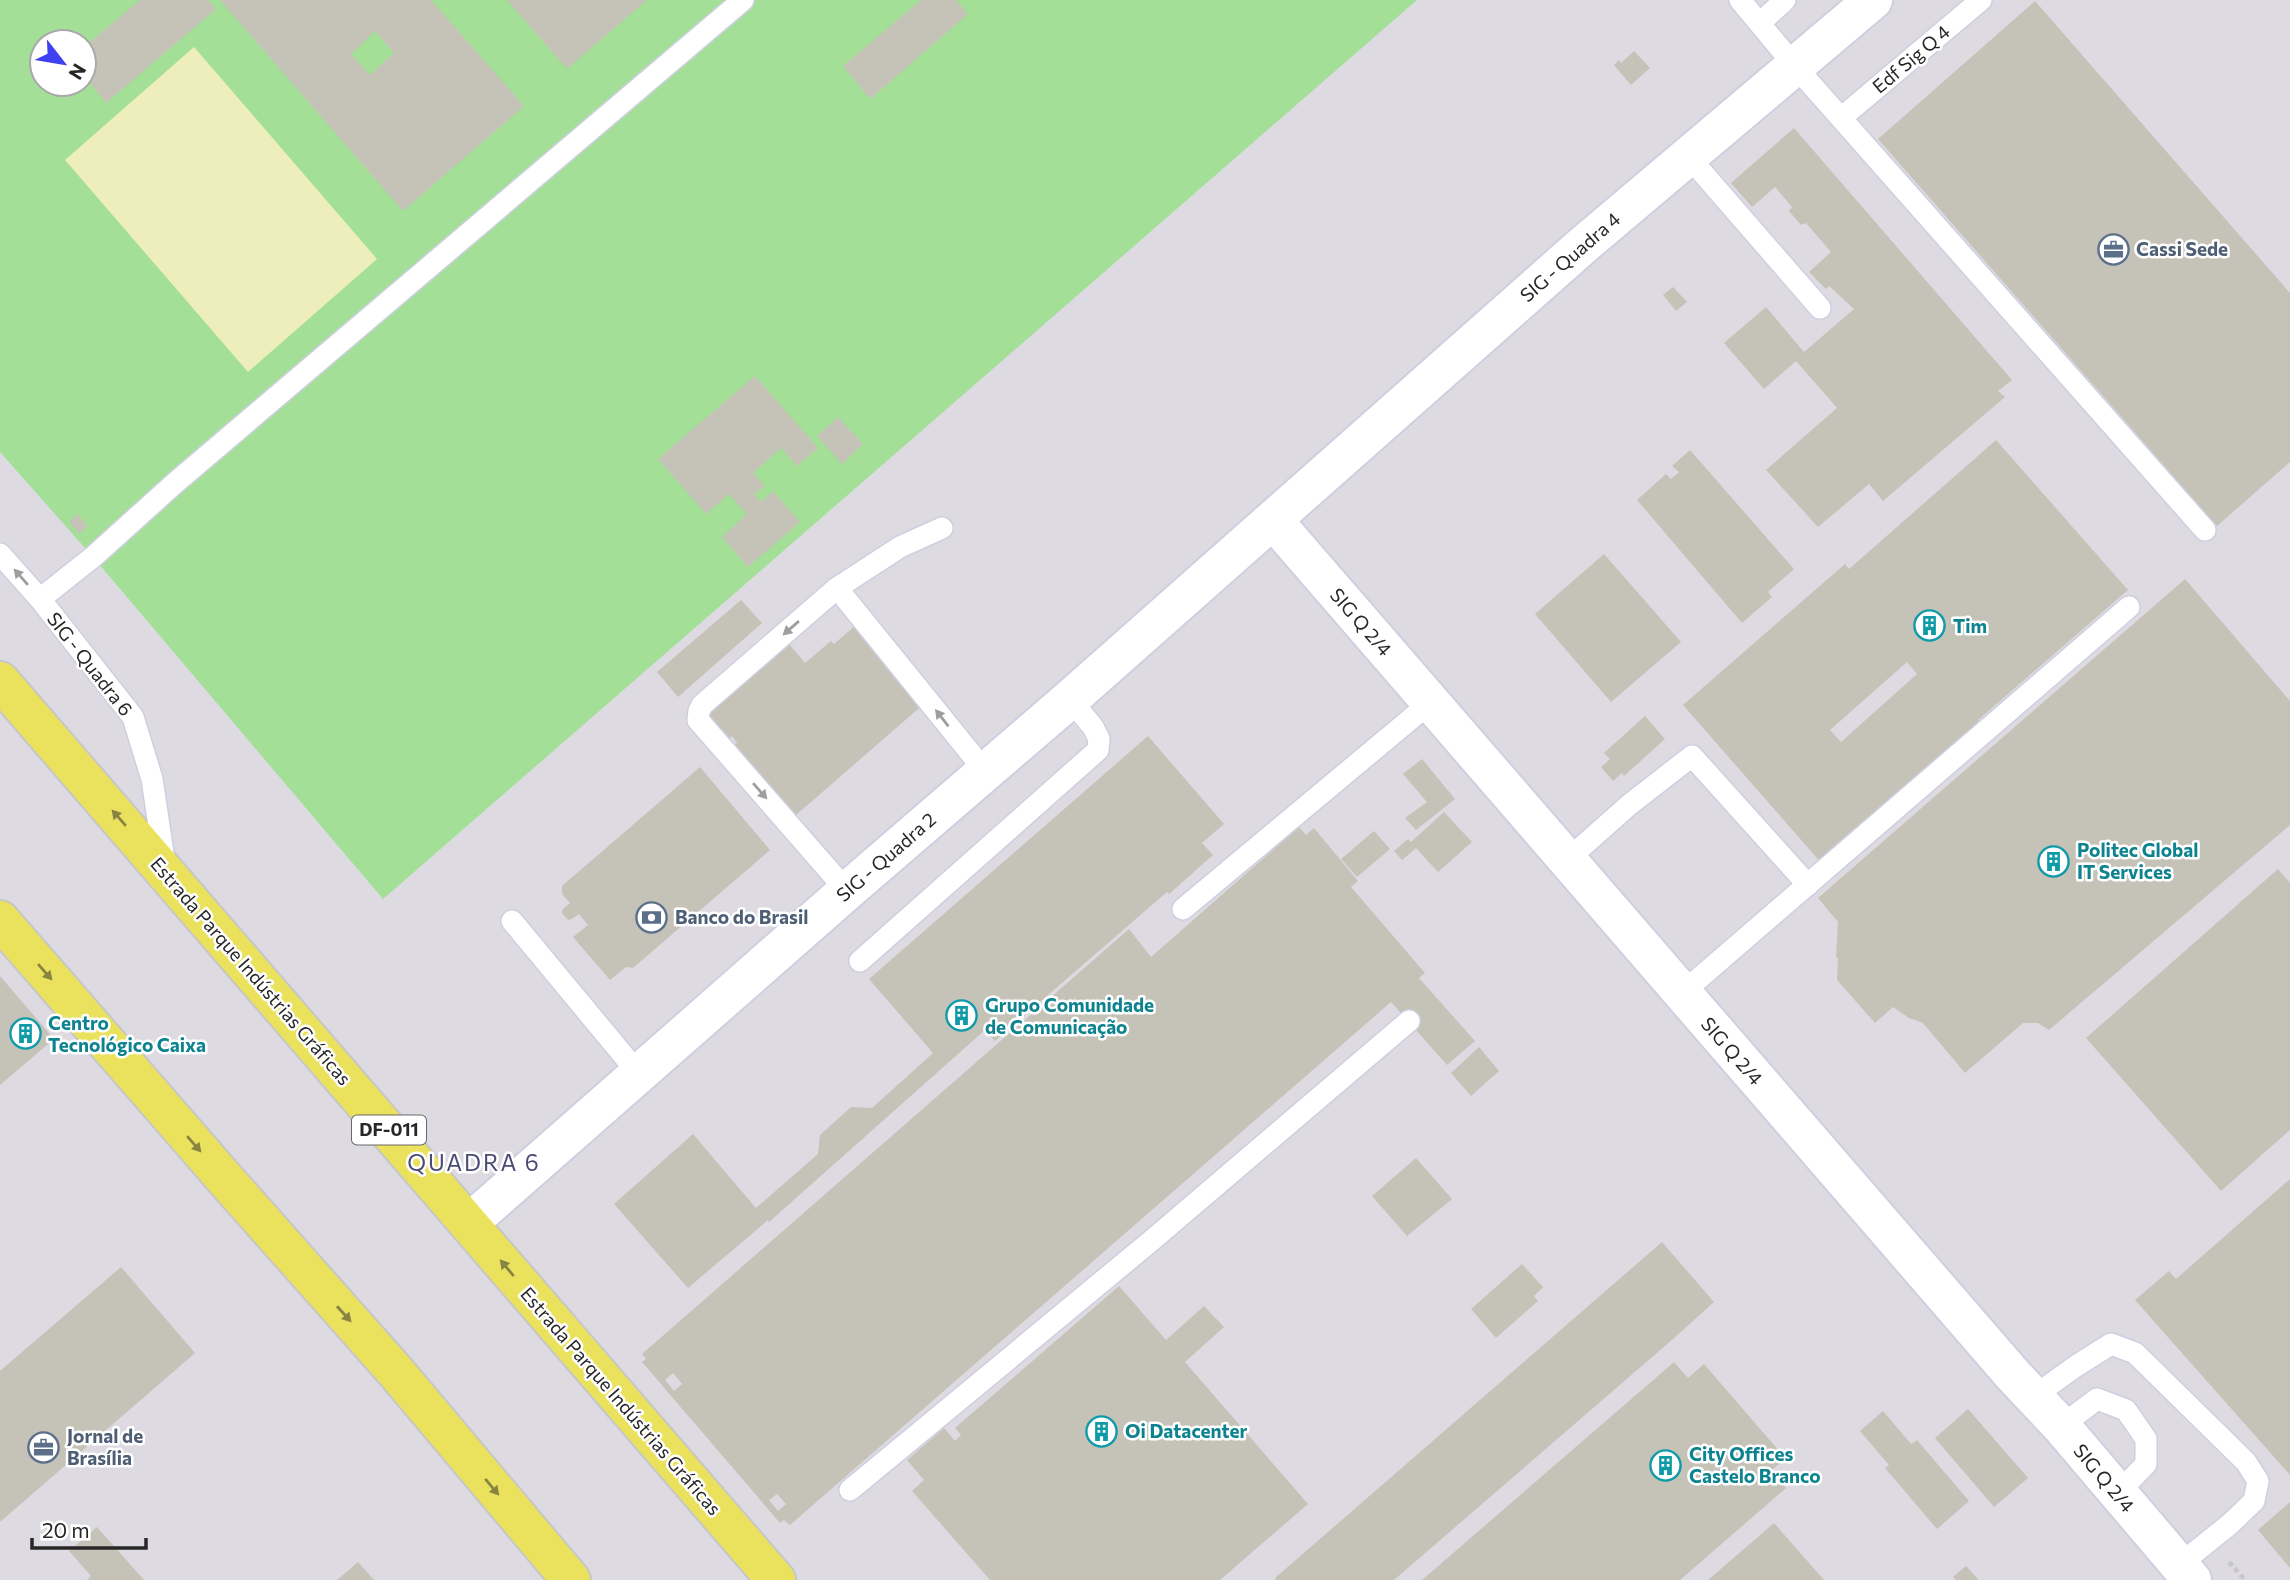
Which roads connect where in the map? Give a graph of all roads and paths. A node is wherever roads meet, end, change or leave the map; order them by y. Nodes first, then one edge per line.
1 (743, 0) edge
2 (1740, 0) edge
3 (1784, 0) edge
4 (1873, 0) edge
5 (1981, 0) edge
6 (1760, 23) junction
7 (1794, 65) junction
8 (1841, 118) junction
9 (1688, 156) junction
10 (1820, 309) dead end
11 (1273, 520) junction
12 (942, 528) dead end
13 (2205, 530) dead end
14 (0, 554) edge
15 (837, 589) junction
16 (40, 599) junction
17 (2129, 607) dead end
18 (0, 681) edge
19 (1070, 699) junction
20 (1430, 702) junction
21 (985, 771) junction
22 (1567, 860) junction
23 (165, 872) junction
24 (1808, 885) junction
25 (847, 891) junction
26 (1183, 909) dead end
27 (0, 920) edge
28 (512, 921) dead end
29 (860, 961) dead end
30 (1682, 993) junction
31 (1409, 1021) dead end
32 (639, 1074) junction
33 (469, 1223) junction
34 (2033, 1397) junction
35 (2061, 1426) junction
36 (850, 1490) dead end
37 (2117, 1494) junction
38 (2185, 1573) edge
39 (571, 1580) edge
40 (776, 1580) edge

1 - 16 lane
2 - 6 lane
3 - 6 lane
4 - 7 street, SIG - Quadra 4
5 - 8 lane, Edf Sig Q 4
6 - 7 lane
7 - 8 lane
7 - 9 street, SIG - Quadra 4
8 - 13 lane
9 - 10 lane
9 - 11 street, SIG - Quadra 4
11 - 19 street, SIG - Quadra 2
11 - 20 street, SIG Q 2/4
12 - 15 lane
16 -> 14 lane, SIG - Quadra 6
21 -> 15 lane
15 -> 25 lane
16 - 23 lane, SIG - Quadra 6
17 - 24 lane
23 -> 18 main road, Estrada Parque Indústrias Gráficas / DF-011
19 - 21 street, SIG - Quadra 2
19 - 29 lane
20 - 22 street, SIG Q 2/4
20 - 26 lane
21 - 25 street, SIG - Quadra 2
22 - 24 lane
22 - 30 street, SIG Q 2/4
23 - 33 main road, Estrada Parque Indústrias Gráficas / DF-011
24 - 30 lane
25 - 32 street, SIG - Quadra 2
27 -> 39 main road
28 - 32 lane
30 - 34 street, SIG Q 2/4
31 - 36 lane
32 - 33 street, SIG - Quadra 2
40 -> 33 main road, Estrada Parque Indústrias Gráficas / DF-011
34 - 35 street, SIG Q 2/4
34 - 38 lane
35 - 37 street, SIG Q 2/4
35 - 37 lane
37 - 38 street, SIG Q 2/4

